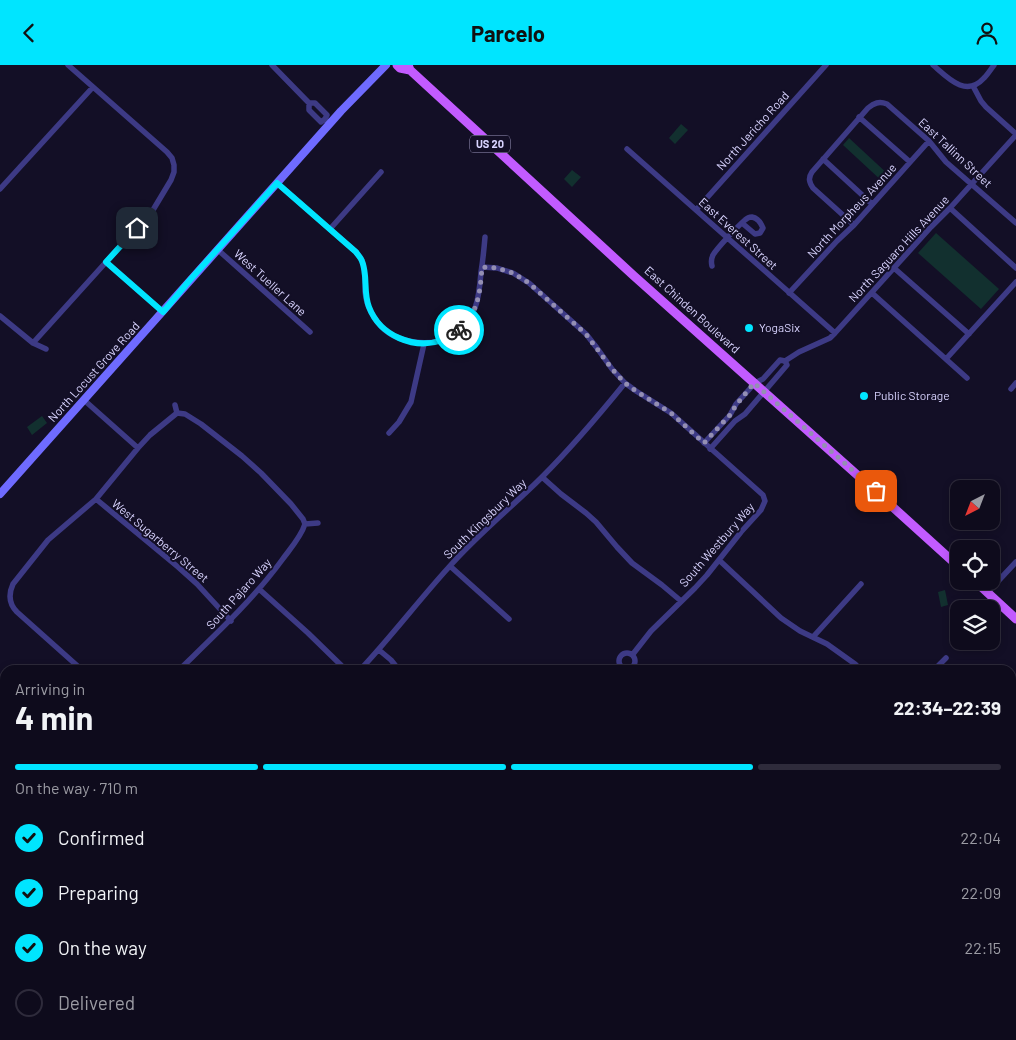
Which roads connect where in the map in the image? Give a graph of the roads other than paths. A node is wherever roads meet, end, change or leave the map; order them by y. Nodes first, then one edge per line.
1 (68, 65) edge
2 (272, 65) edge
3 (386, 65) edge
4 (397, 65) edge
5 (826, 65) edge
6 (934, 65) edge
7 (994, 65) edge
8 (409, 68) edge
9 (973, 86) junction
10 (93, 87) junction
11 (309, 103) junction
12 (859, 117) junction
13 (328, 121) junction
14 (1016, 135) edge
15 (929, 141) junction
16 (627, 149) dead end
17 (823, 159) junction
18 (910, 162) junction
19 (181, 170) dead end
20 (174, 172) junction
21 (381, 172) dead end
22 (277, 183) junction
23 (973, 184) junction
24 (0, 189) edge
25 (872, 204) junction
26 (950, 208) junction
27 (696, 210) junction
28 (742, 223) dead end
29 (1016, 223) edge
30 (854, 225) junction
31 (330, 229) junction
32 (485, 237) dead end
33 (728, 239) junction
34 (217, 249) junction
35 (106, 262) junction
36 (712, 266) dead end
37 (482, 267) junction
38 (894, 268) junction
39 (1016, 268) edge
40 (1016, 282) edge
41 (790, 293) junction
42 (872, 293) junction
43 (163, 312) junction
44 (0, 316) edge
45 (310, 331) dead end
46 (835, 333) junction
47 (969, 335) junction
48 (33, 343) junction
49 (424, 344) junction
50 (46, 349) dead end
51 (946, 359) junction
52 (785, 361) junction
53 (967, 378) dead end
54 (625, 383) junction
55 (754, 383) junction
56 (1016, 383) edge
57 (1011, 389) dead end
58 (764, 391) junction
59 (84, 400) junction
60 (175, 405) dead end
61 (177, 413) junction
62 (389, 433) dead end
63 (704, 443) junction
64 (138, 448) junction
65 (710, 449) junction
66 (542, 477) junction
67 (0, 494) edge
68 (96, 499) junction
69 (318, 523) dead end
70 (305, 524) junction
71 (950, 559) edge
72 (719, 560) junction
73 (1016, 562) edge
74 (450, 566) junction
75 (861, 584) dead end
76 (259, 589) junction
77 (984, 590) edge
78 (987, 593) junction
79 (681, 601) junction
80 (508, 619) dead end
81 (1016, 619) edge
82 (231, 621) junction
83 (813, 637) junction
84 (379, 650) junction
85 (633, 654) dead end
86 (946, 658) dead end
87 (76, 665) edge
88 (184, 665) edge
89 (341, 665) edge
90 (365, 665) edge
91 (395, 665) edge
92 (856, 665) edge
93 (939, 665) edge

1 - 10 street
2 - 11 street
3 - 13 street, North Locust Grove Road
4 - 8 main road, East Chinden Boulevard / US 20
5 - 27 street, North Jericho Road
6 - 9 street
7 - 9 street
8 - 55 main road, East Chinden Boulevard / US 20
9 - 14 street
10 - 20 street
10 - 24 street
11 - 13 street
11 - 13 street
12 - 15 street, East Tallinn Street
12 - 17 street
12 - 18 street
13 - 22 street, North Locust Grove Road
14 - 23 street, North Saguaro Hills Avenue
15 - 18 street, North Morpheus Avenue
15 - 23 street, East Tallinn Street
16 - 27 street, East Everest Street
17 - 25 street
17 - 30 street
18 - 25 street, North Morpheus Avenue
19 - 20 street
20 - 35 street
21 - 31 street
22 - 31 street
22 - 34 street, North Locust Grove Road
23 - 26 street, North Saguaro Hills Avenue
23 - 29 street, East Tallinn Street
25 - 30 street, North Morpheus Avenue
26 - 38 street, North Saguaro Hills Avenue
26 - 39 street
27 - 33 street, East Everest Street
28 - 33 street
30 - 41 street, North Morpheus Avenue
31 - 49 street
32 - 37 street
33 - 36 street
33 - 41 street, East Everest Street
34 - 43 street, North Locust Grove Road
34 - 45 street, West Tueller Lane
35 - 43 street
35 - 48 street
37 - 49 street
37 - 54 street
38 - 42 street, North Saguaro Hills Avenue
38 - 47 street
40 - 47 street
41 - 46 street, East Everest Street
42 - 46 street, North Saguaro Hills Avenue
42 - 51 street
43 - 59 street, North Locust Grove Road
44 - 48 street
46 - 52 street, North Saguaro Hills Avenue
47 - 51 street
48 - 50 street
49 - 62 street
51 - 53 street
52 - 55 street, North Saguaro Hills Avenue
52 - 58 street, North Saguaro Hills Avenue
54 - 63 street
54 - 66 street, South Kingsbury Way
55 - 58 main road, East Chinden Boulevard / US 20
55 - 63 street, North Saguaro Hills Avenue
56 - 57 street
58 - 65 street
58 - 71 main road, East Chinden Boulevard / US 20
59 - 64 street
59 - 67 street, North Locust Grove Road
60 - 61 street
61 - 64 street
61 - 70 street
63 - 65 street
64 - 68 street
65 - 72 street, South Westbury Way
66 - 74 street, South Kingsbury Way
66 - 79 street
68 - 82 street, West Sugarberry Street
68 - 87 street
69 - 70 street
70 - 76 street, South Pajaro Way
72 - 79 street, South Westbury Way
72 - 83 street
73 - 78 street
74 - 80 street
74 - 84 street, South Kingsbury Way
75 - 83 street
76 - 82 street, South Pajaro Way
76 - 89 street
77 - 78 main road
78 - 81 main road
79 - 85 street, South Westbury Way
82 - 88 street, South Pajaro Way
83 - 92 street
84 - 90 street, South Kingsbury Way
84 - 91 street
86 - 93 street

